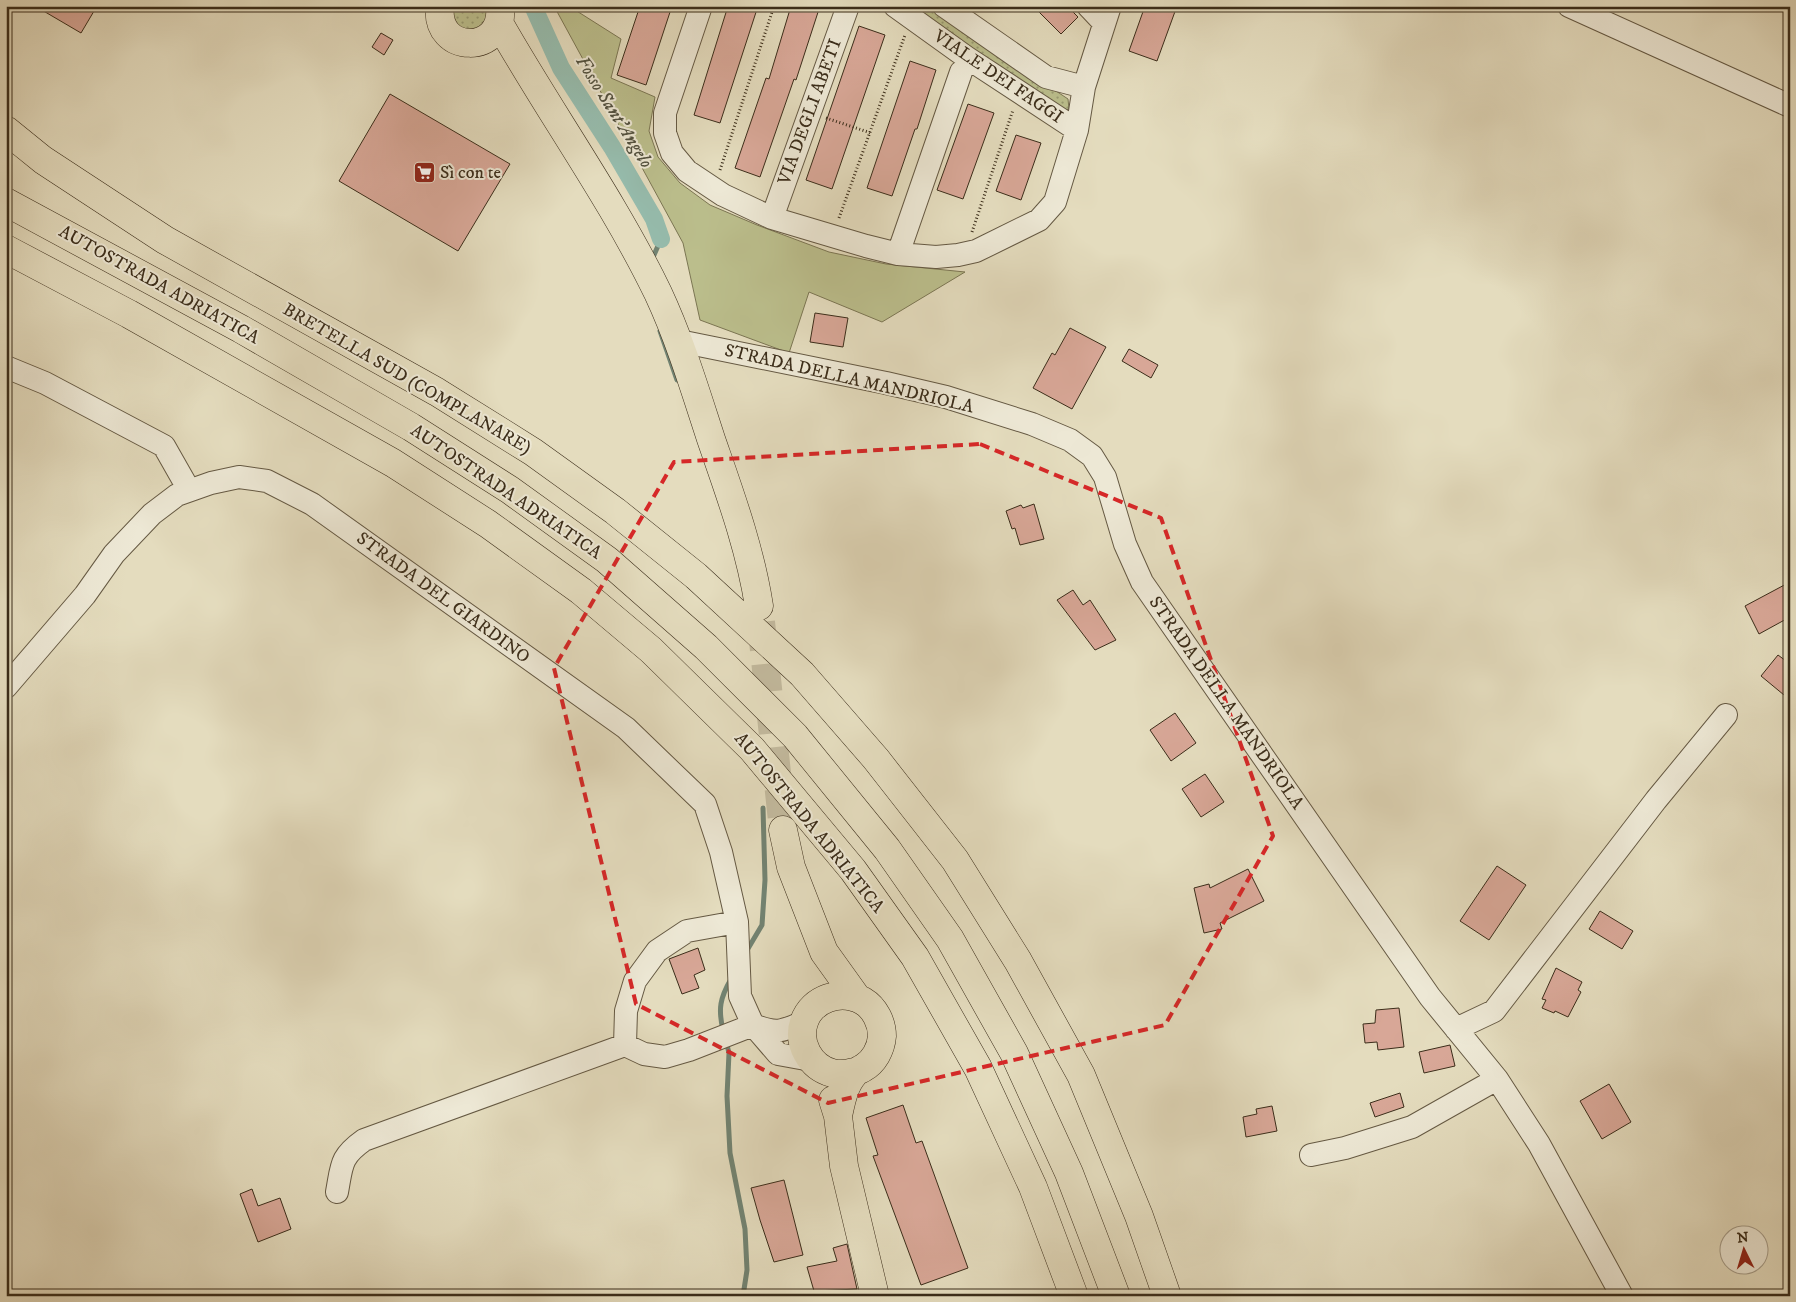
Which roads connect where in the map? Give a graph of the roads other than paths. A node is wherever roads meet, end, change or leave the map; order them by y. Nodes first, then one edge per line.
1 (440, 6) edge
2 (701, 6) edge
3 (848, 6) edge
4 (895, 6) edge
5 (944, 6) edge
6 (1088, 6) edge
7 (1569, 6) edge
8 (1107, 14) edge
9 (493, 24) edge
10 (961, 72) dead end
11 (1084, 87) junction
12 (1790, 106) edge
13 (6, 130) edge
14 (1077, 130) junction
15 (6, 202) edge
16 (772, 218) junction
17 (6, 249) edge
18 (898, 254) junction
19 (679, 341) junction
20 (7, 368) edge
21 (189, 490) junction
22 (760, 606) tunnel mouth
23 (6, 687) edge
24 (1726, 715) dead end
25 (783, 830) tunnel mouth
26 (737, 922) junction
27 (824, 952) junction
28 (857, 998) junction
29 (812, 1012) junction
30 (753, 1025) junction
31 (1456, 1029) junction
32 (626, 1045) junction
33 (817, 1064) junction
34 (854, 1072) junction
35 (1497, 1079) junction
36 (838, 1116) junction
37 (1311, 1155) dead end
38 (337, 1192) dead end
39 (875, 1296) edge
40 (1074, 1296) edge
41 (1116, 1296) edge
42 (1167, 1296) edge
43 (1622, 1296) edge

1 - 9 main road
2 - 16 street, VIALE DEI FAGGI
3 - 16 street, VIA DEGLI ABETI
4 - 14 street, VIALE DEI FAGGI
5 - 11 street, VIALE DEI FAGGI
6 - 8 street
7 - 12 street
8 - 11 street
9 - 19 main road
10 - 18 street
11 - 14 street, VIALE DEI FAGGI
13 - 42 main road, BRETELLA SUD (COMPLANARE)
14 - 18 street, VIALE DEI FAGGI
15 - 41 main road, AUTOSTRADA ADRIATICA
16 - 18 street, VIALE DEI FAGGI
17 - 40 main road, AUTOSTRADA ADRIATICA
19 - 22 main road
19 - 31 street, STRADA DELLA MANDRIOLA
20 - 21 street
21 - 23 street, STRADA DEL GIARDINO
21 - 26 street, STRADA DEL GIARDINO
24 - 31 street
25 - 27 main road
26 - 30 street, STRADA DEL GIARDINO
26 - 32 street
27 - 28 main road
27 - 29 main road
28 - 29 main road
28 - 34 main road
29 - 30 street
29 - 33 main road
30 - 32 street
30 - 33 street, STRADA DEL GIARDINO
31 - 35 street, STRADA DELLA MANDRIOLA
32 - 38 street
33 - 34 main road
33 - 36 main road
34 - 36 main road
35 - 37 street
35 - 43 street, STRADA DELLA MANDRIOLA
36 - 39 main road

